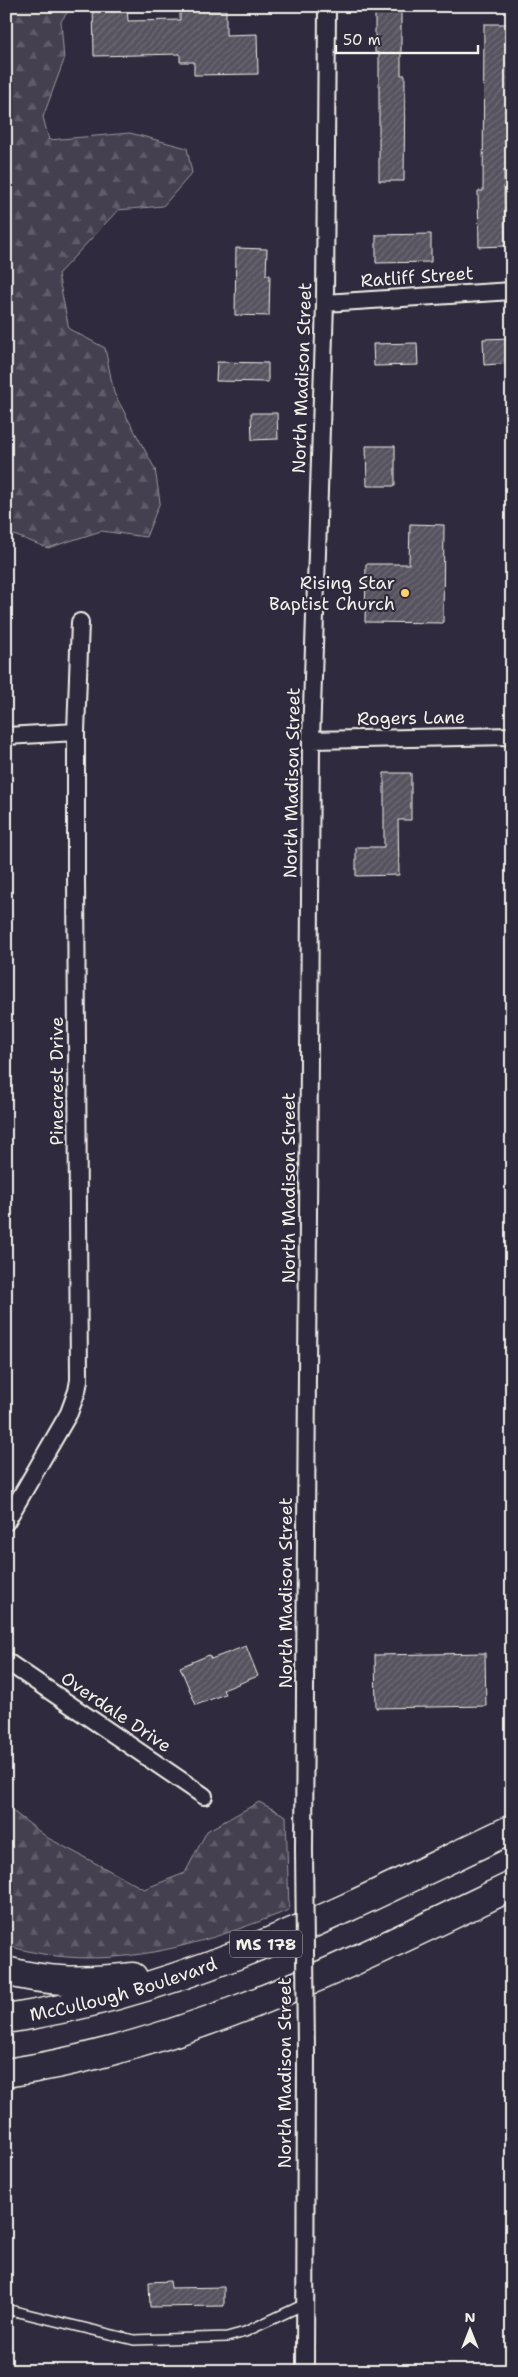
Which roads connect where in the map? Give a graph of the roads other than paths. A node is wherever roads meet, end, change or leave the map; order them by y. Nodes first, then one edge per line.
1 (328, 6) edge
2 (512, 291) edge
3 (325, 303) junction
4 (80, 622) dead end
5 (76, 732) junction
6 (6, 736) edge
7 (512, 736) edge
8 (311, 740) junction
9 (6, 1522) edge
10 (6, 1661) edge
11 (204, 1796) dead end
12 (512, 1829) edge
13 (512, 1886) edge
14 (221, 1962) junction
15 (6, 1971) edge
16 (6, 2019) edge
17 (6, 2072) edge
18 (305, 2304) junction
19 (6, 2309) edge
20 (305, 2371) edge

1 - 3 street, North Madison Street
2 - 3 street, Ratliff Street
3 - 8 street, North Madison Street
4 - 5 street, Pinecrest Drive
5 - 6 street
5 - 9 street, Pinecrest Drive
7 - 8 street, Rogers Lane
8 - 18 street, North Madison Street, bridge
10 - 11 street, Overdale Drive
12 - 14 highway, McCullough Boulevard / MS 178
13 - 17 highway, MS 178
14 - 15 highway
14 - 16 highway, McCullough Boulevard / MS 178
18 - 19 lane
18 - 20 street, North Madison Street

